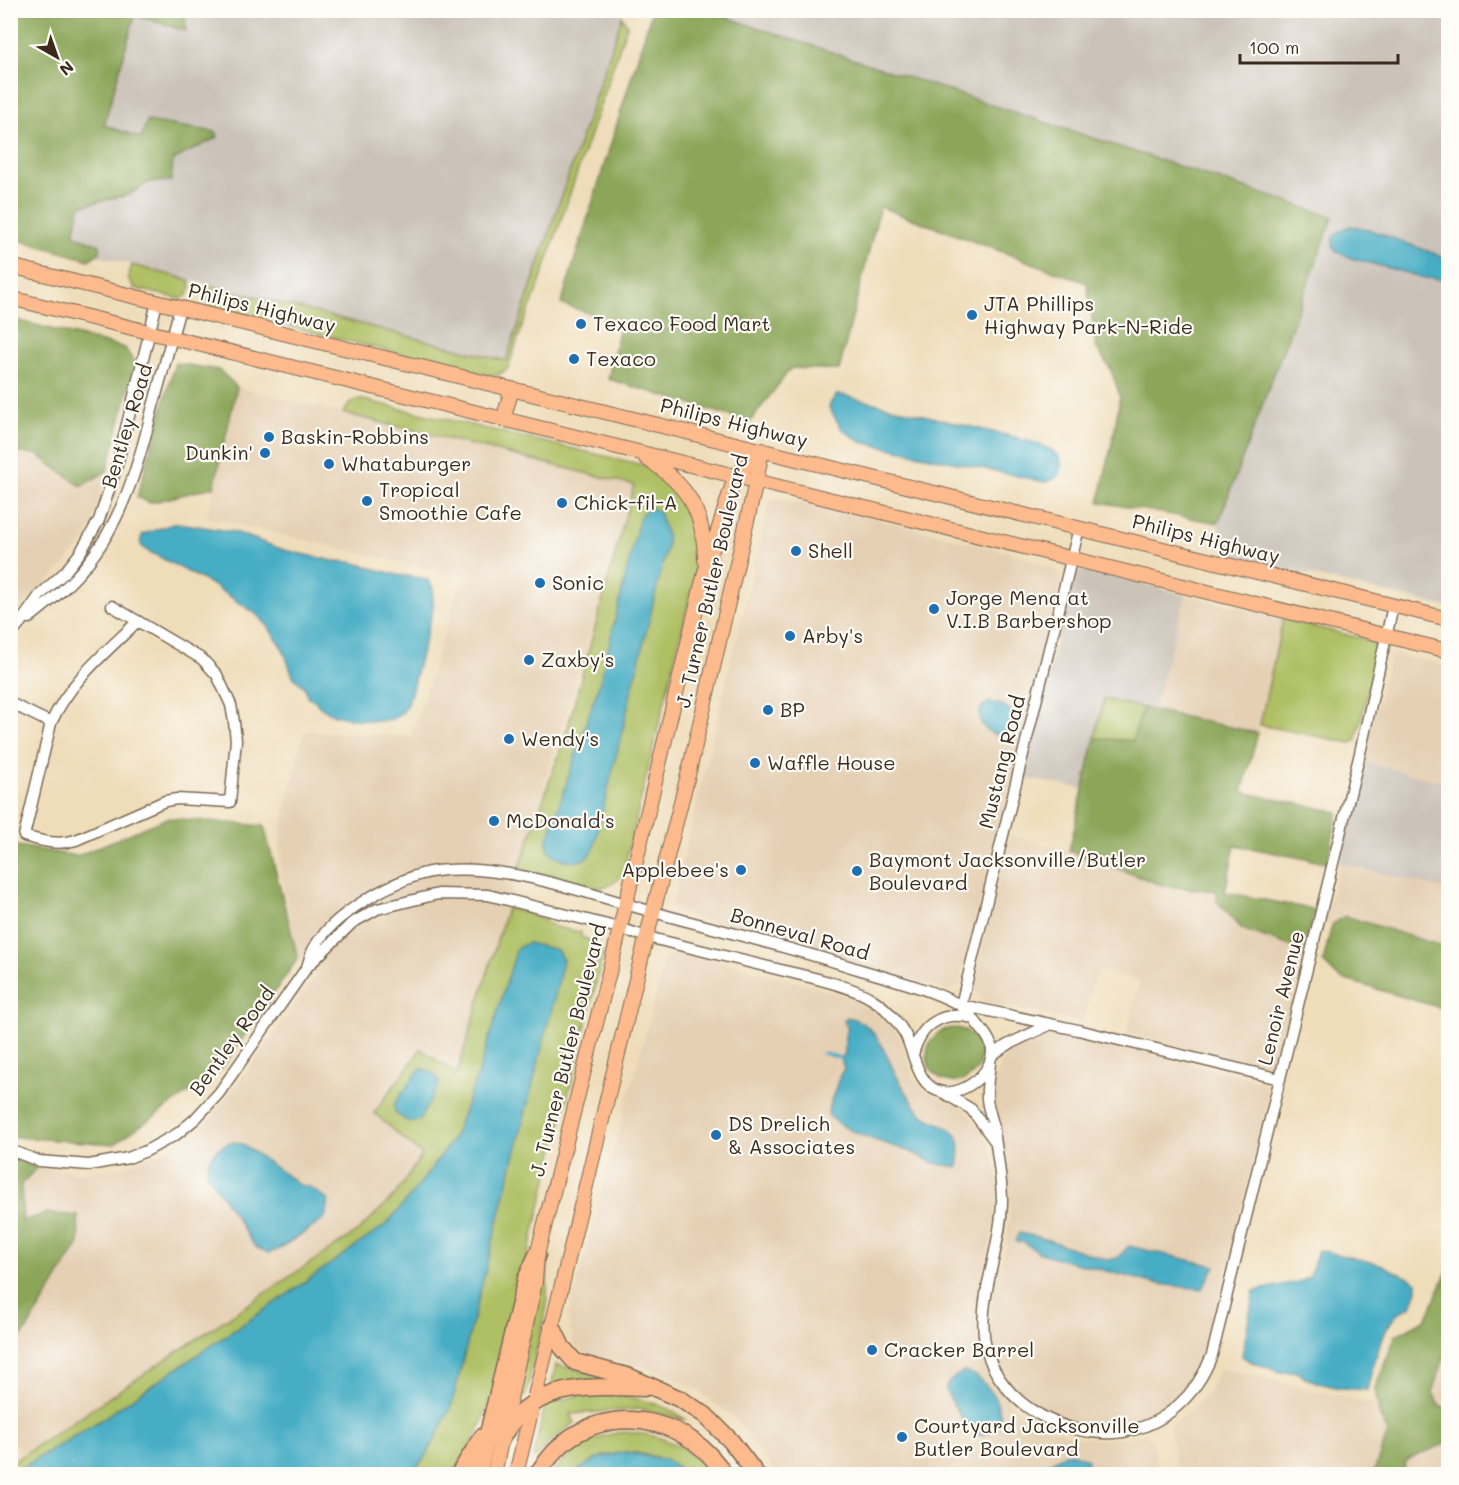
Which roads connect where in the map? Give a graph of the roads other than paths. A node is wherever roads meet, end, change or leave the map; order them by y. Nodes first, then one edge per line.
1 (10, 266) edge
2 (10, 298) edge
3 (157, 302) junction
4 (180, 308) junction
5 (150, 333) junction
6 (172, 338) junction
7 (512, 389) junction
8 (503, 420) junction
9 (634, 450) junction
10 (762, 450) junction
11 (735, 477) junction
12 (756, 482) junction
13 (1079, 528) junction
14 (1071, 559) junction
15 (705, 572) junction
16 (112, 606) dead end
17 (1394, 606) junction
18 (1449, 619) edge
19 (138, 621) junction
20 (19, 625) junction
21 (1387, 636) junction
22 (10, 637) edge
23 (1449, 651) edge
24 (10, 703) edge
25 (51, 723) junction
26 (626, 904) junction
27 (654, 912) junction
28 (619, 928) junction
29 (647, 937) junction
30 (307, 967) junction
31 (961, 1005) junction
32 (973, 1018) junction
33 (1050, 1025) junction
34 (913, 1056) junction
35 (991, 1059) junction
36 (1280, 1079) junction
37 (942, 1092) junction
38 (994, 1140) junction
39 (10, 1150) edge
40 (537, 1255) junction
41 (552, 1326) junction
42 (654, 1388) junction
43 (535, 1400) junction
44 (493, 1411) junction
45 (500, 1441) junction
46 (459, 1474) edge
47 (478, 1474) edge
48 (494, 1474) edge
49 (516, 1474) edge
50 (537, 1474) edge
51 (724, 1474) edge
52 (756, 1474) edge

1 - 3 main road, Philips Highway
2 - 5 main road
3 - 4 main road, Philips Highway
3 - 5 street, Bentley Road
4 - 6 street, Bentley Road
4 - 7 main road, Philips Highway
5 - 6 main road
5 - 20 street, Bentley Road
6 - 8 main road
6 - 20 street, Bentley Road
7 - 8 main road
7 - 10 main road, Philips Highway
8 - 9 main road
9 - 11 main road
9 - 15 main road
10 - 11 main road, J. Turner Butler Boulevard
10 - 12 main road, J. Turner Butler Boulevard
10 - 13 main road, Philips Highway
11 - 12 main road
11 - 15 main road, J. Turner Butler Boulevard
12 - 14 main road
12 - 27 main road, J. Turner Butler Boulevard
13 - 14 street, Mustang Road
13 - 17 main road, Philips Highway
14 - 21 main road
14 - 31 street, Mustang Road
15 - 26 main road, J. Turner Butler Boulevard
16 - 19 street
17 - 18 main road, Philips Highway
17 - 21 street, Lenoir Avenue
19 - 25 street
19 - 25 street
20 - 22 street, Bentley Road
21 - 23 main road
21 - 36 street, Lenoir Avenue
24 - 25 street
26 - 27 street, Bonneval Road
26 - 28 main road, J. Turner Butler Boulevard
26 - 30 street, Bentley Road
27 - 29 main road, J. Turner Butler Boulevard
27 - 31 street, Bonneval Road
28 - 29 street, Bonneval Road
28 - 30 street, Bentley Road
28 - 40 main road, J. Turner Butler Boulevard
29 - 34 street, Bonneval Road
29 - 41 main road, J. Turner Butler Boulevard
30 - 39 street, Bentley Road
31 - 32 street, Bonneval Road
31 - 33 street, Bonneval Road
32 - 34 street
32 - 35 street, Bonneval Road
33 - 35 street
33 - 36 street, Bonneval Road
34 - 37 street, Bonneval Road
35 - 37 street
35 - 38 street, Lenoir Avenue
36 - 38 street, Lenoir Avenue
37 - 38 street, Bonneval Road
40 - 44 highway
40 - 45 main road, J. Turner Butler Boulevard
41 - 42 highway
41 - 43 main road, J. Turner Butler Boulevard
42 - 43 highway
42 - 52 highway
43 - 45 highway
43 - 49 main road, J. Turner Butler Boulevard
44 - 46 highway
44 - 47 highway
45 - 48 main road, J. Turner Butler Boulevard
50 - 51 highway

